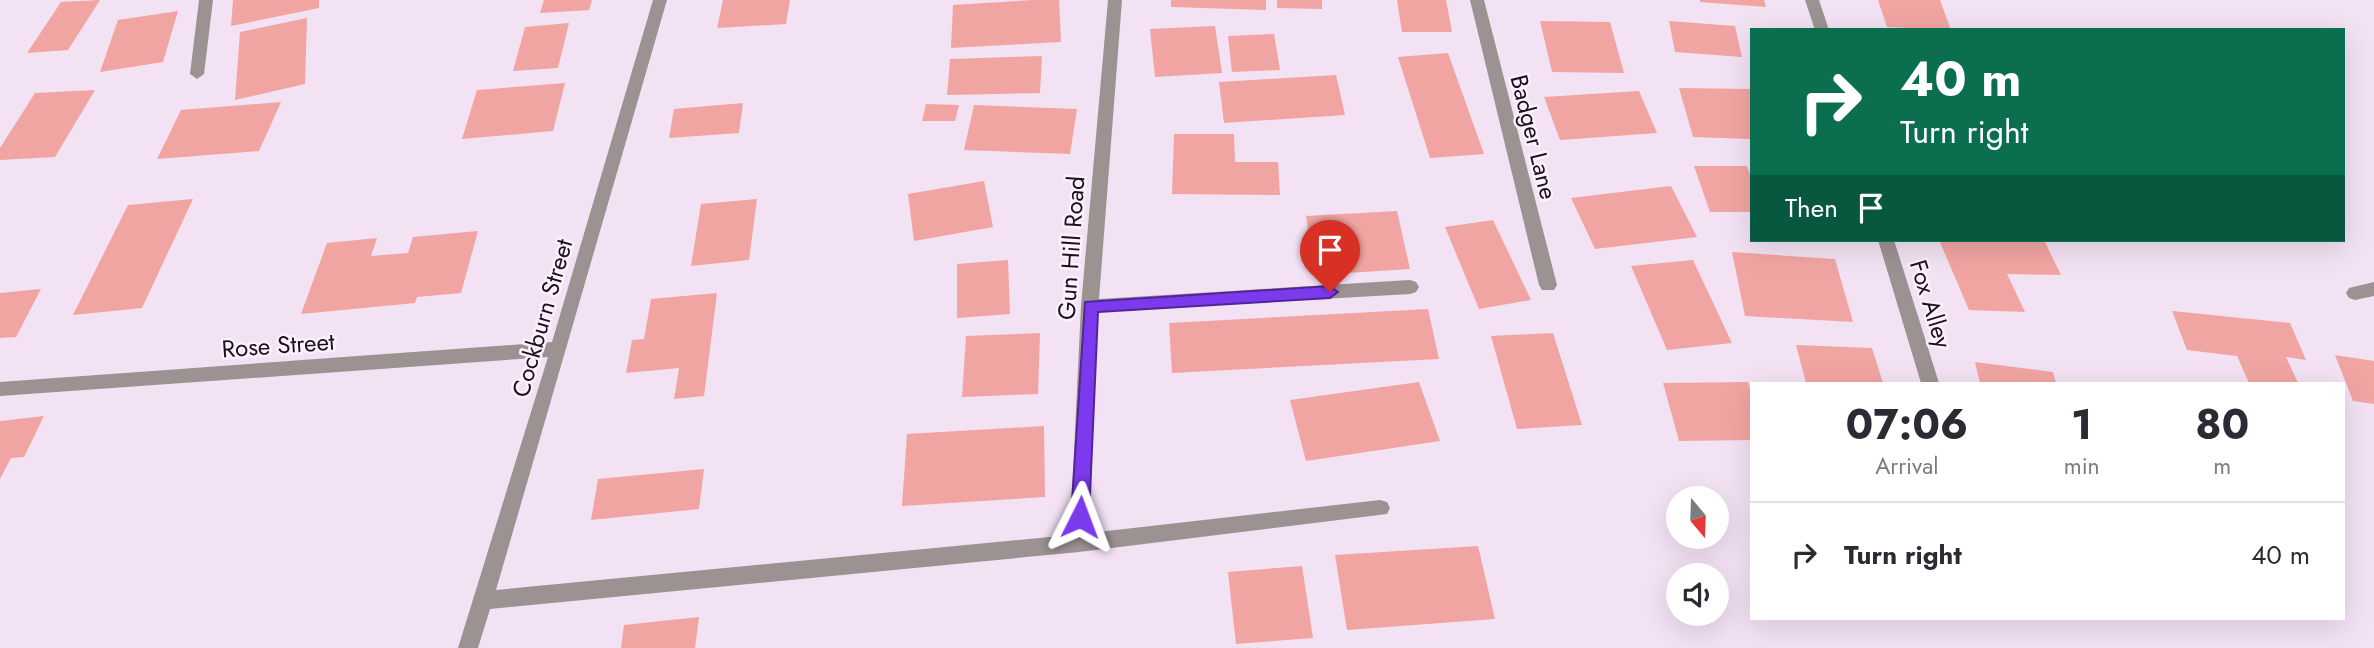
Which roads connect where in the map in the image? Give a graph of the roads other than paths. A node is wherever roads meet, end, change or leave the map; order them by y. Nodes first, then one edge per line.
1 (206, 0) edge
2 (660, 0) edge
3 (1115, 0) edge
4 (1477, 0) edge
5 (1812, 0) edge
6 (1821, 28) edge
7 (197, 74) dead end
8 (1887, 242) edge
9 (1548, 285) dead end
10 (1410, 287) dead end
11 (2374, 289) edge
12 (2355, 293) dead end
13 (1090, 306) junction
14 (559, 349) junction
15 (1930, 382) edge
16 (0, 389) edge
17 (1380, 508) dead end
18 (1079, 543) junction
19 (484, 600) junction
20 (468, 648) edge

1 - 7 street
2 - 14 street, Cockburn Street
3 - 13 street, Gun Hill Road
4 - 9 street, Badger Lane
5 - 6 street
8 - 15 street, Fox Alley
10 - 13 street
11 - 12 street
13 - 18 street, Gun Hill Road
14 - 16 street, Rose Street
14 - 19 street, Cockburn Street
17 - 18 street
18 - 19 street
19 - 20 street, Cockburn Street

